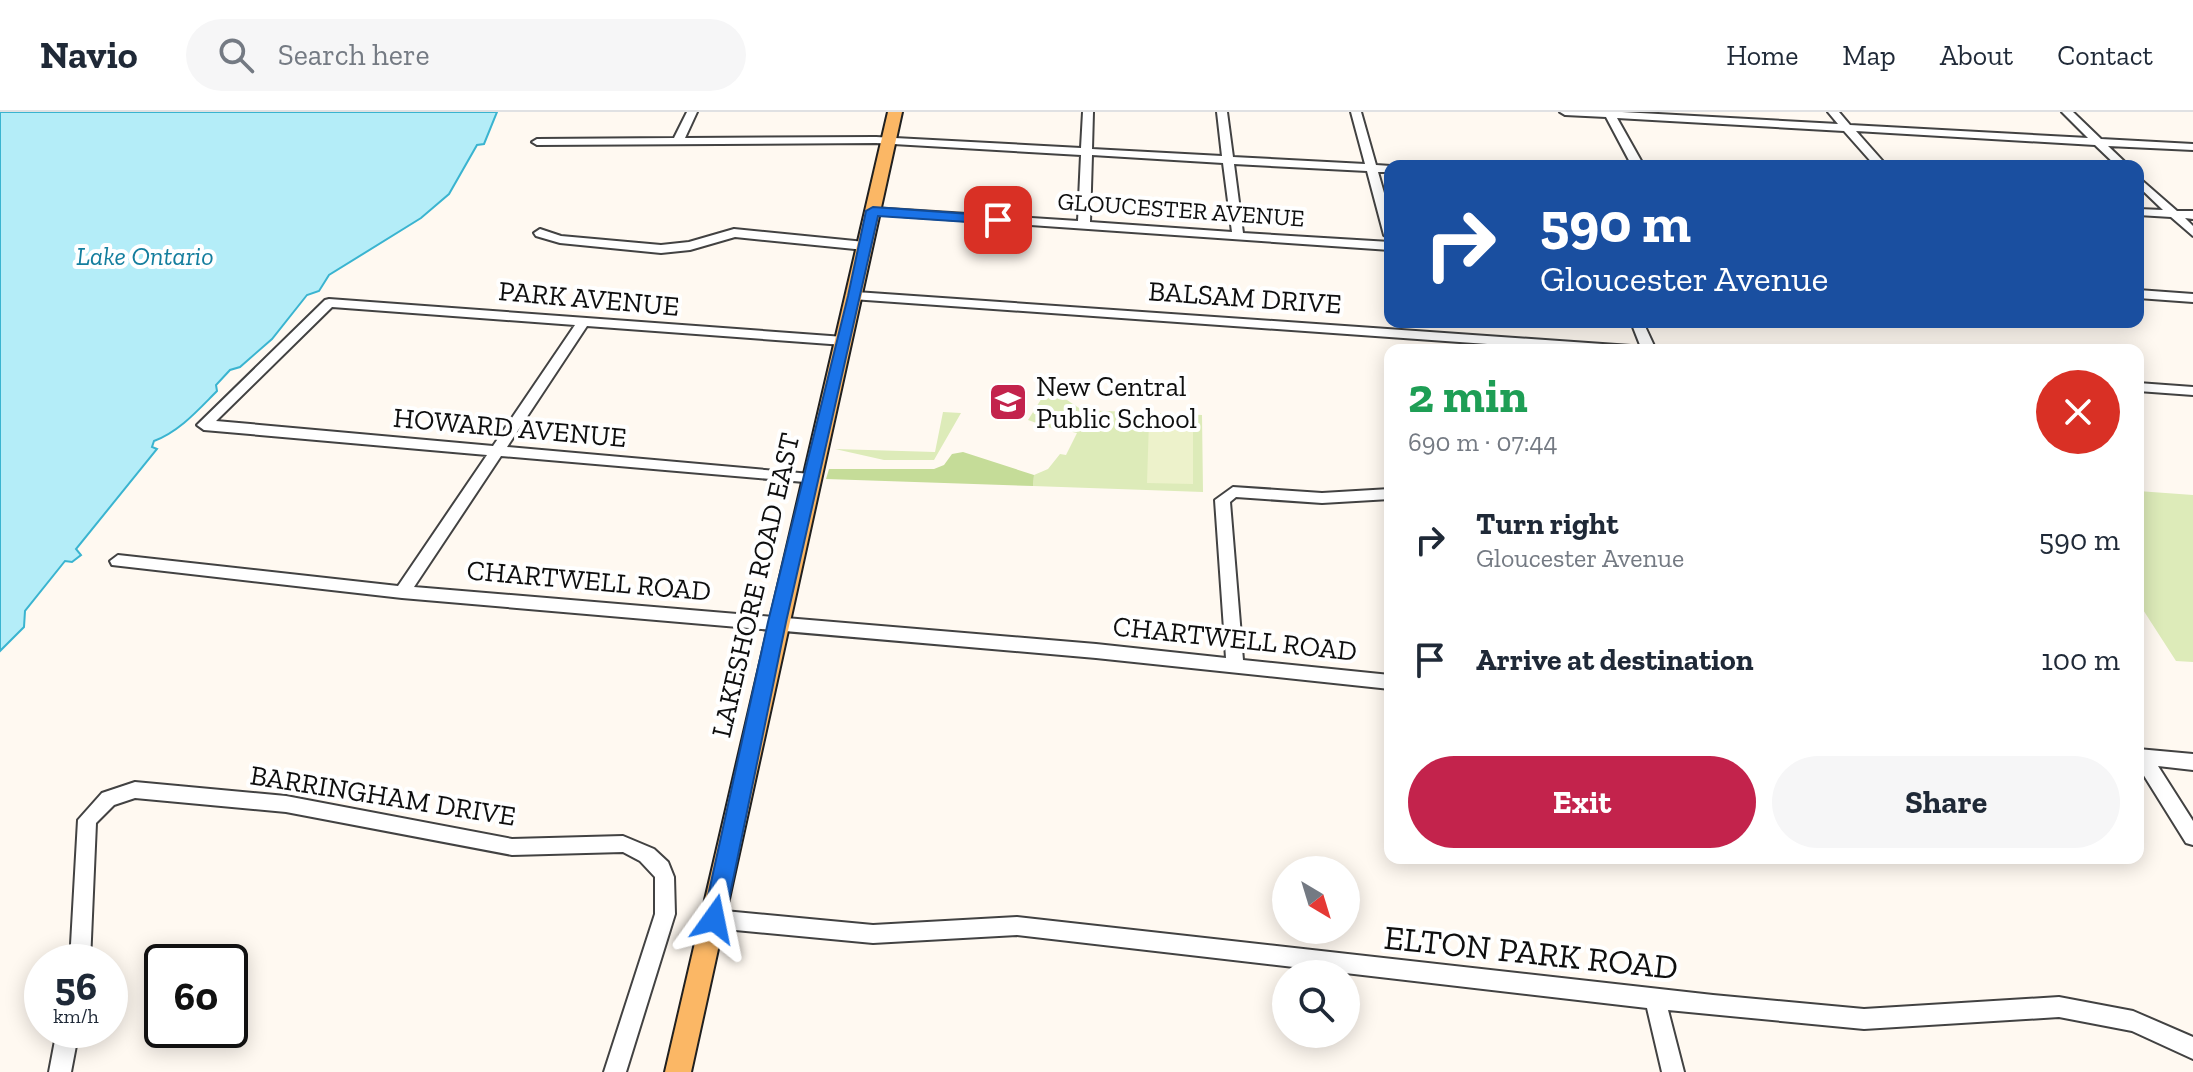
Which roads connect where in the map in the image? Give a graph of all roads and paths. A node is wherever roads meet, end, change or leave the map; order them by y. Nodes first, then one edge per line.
1 (692, 112) edge
2 (895, 112) edge
3 (1088, 112) edge
4 (1222, 112) edge
5 (1356, 112) edge
6 (1565, 112) edge
7 (1833, 112) edge
8 (2067, 112) edge
9 (1609, 113) edge
10 (1847, 128) junction
11 (2097, 140) junction
12 (678, 141) junction
13 (888, 141) junction
14 (537, 142) dead end
15 (2193, 147) edge
16 (1089, 152) junction
17 (1228, 160) junction
18 (1635, 160) edge
19 (1876, 160) edge
20 (2117, 160) edge
21 (1372, 168) junction
22 (1384, 169) edge
23 (2144, 186) edge
24 (873, 211) junction
25 (2144, 212) edge
26 (1384, 213) edge
27 (2172, 213) junction
28 (2193, 215) edge
29 (1084, 226) junction
30 (2193, 232) edge
31 (540, 233) dead end
32 (1238, 236) junction
33 (865, 246) junction
34 (1384, 246) edge
35 (2144, 294) edge
36 (856, 296) junction
37 (2193, 298) edge
38 (584, 321) junction
39 (844, 341) junction
40 (1545, 344) edge
41 (2144, 387) edge
42 (2193, 391) edge
43 (204, 425) joint
44 (494, 452) junction
45 (811, 479) junction
46 (1384, 494) edge
47 (118, 561) dead end
48 (402, 592) junction
49 (777, 622) junction
50 (1235, 666) junction
51 (1384, 681) edge
52 (2144, 757) edge
53 (2193, 762) edge
54 (2144, 763) edge
55 (2193, 837) edge
56 (714, 919) junction
57 (81, 944) edge
58 (1655, 998) junction
59 (65, 1048) edge
60 (2193, 1048) edge
61 (60, 1072) edge
62 (615, 1072) edge
63 (678, 1072) edge
64 (1673, 1072) edge

1 - 12 street
2 - 13 main road, LAKESHORE ROAD EAST
3 - 16 street
4 - 17 street
5 - 21 street
6 - 9 street
7 - 10 street
8 - 11 street
9 - 10 street
9 - 18 street
10 - 11 street
10 - 19 street
11 - 15 street
11 - 20 street
12 - 13 street
12 - 14 street
13 - 16 street
13 - 24 main road, LAKESHORE ROAD EAST
16 - 17 street
16 - 29 street
17 - 21 street
17 - 32 street
21 - 22 street
21 - 26 street
23 - 27 street
24 - 29 street, GLOUCESTER AVENUE
24 - 33 main road, LAKESHORE ROAD EAST
25 - 27 street
27 - 28 street
27 - 30 street
29 - 32 street, GLOUCESTER AVENUE
31 - 33 street
32 - 34 street, GLOUCESTER AVENUE
33 - 36 main road, LAKESHORE ROAD EAST
35 - 37 street
36 - 39 main road, LAKESHORE ROAD EAST
36 - 40 street, BALSAM DRIVE
38 - 39 street, PARK AVENUE
38 - 43 street, PARK AVENUE
38 - 44 street
39 - 45 main road, LAKESHORE ROAD EAST
41 - 42 street
43 - 44 street, HOWARD AVENUE
44 - 45 street, HOWARD AVENUE
44 - 48 street
45 - 49 main road, LAKESHORE ROAD EAST
46 - 50 street
47 - 48 street, CHARTWELL ROAD
48 - 49 street, CHARTWELL ROAD
49 - 50 street, CHARTWELL ROAD
49 - 56 main road, LAKESHORE ROAD EAST
50 - 51 street, CHARTWELL ROAD
52 - 53 street
54 - 55 street
56 - 58 street, ELTON PARK ROAD
56 - 63 main road, LAKESHORE ROAD EAST
57 - 62 street, BARRINGHAM DRIVE
58 - 60 street, ELTON PARK ROAD
58 - 64 street
59 - 61 street

